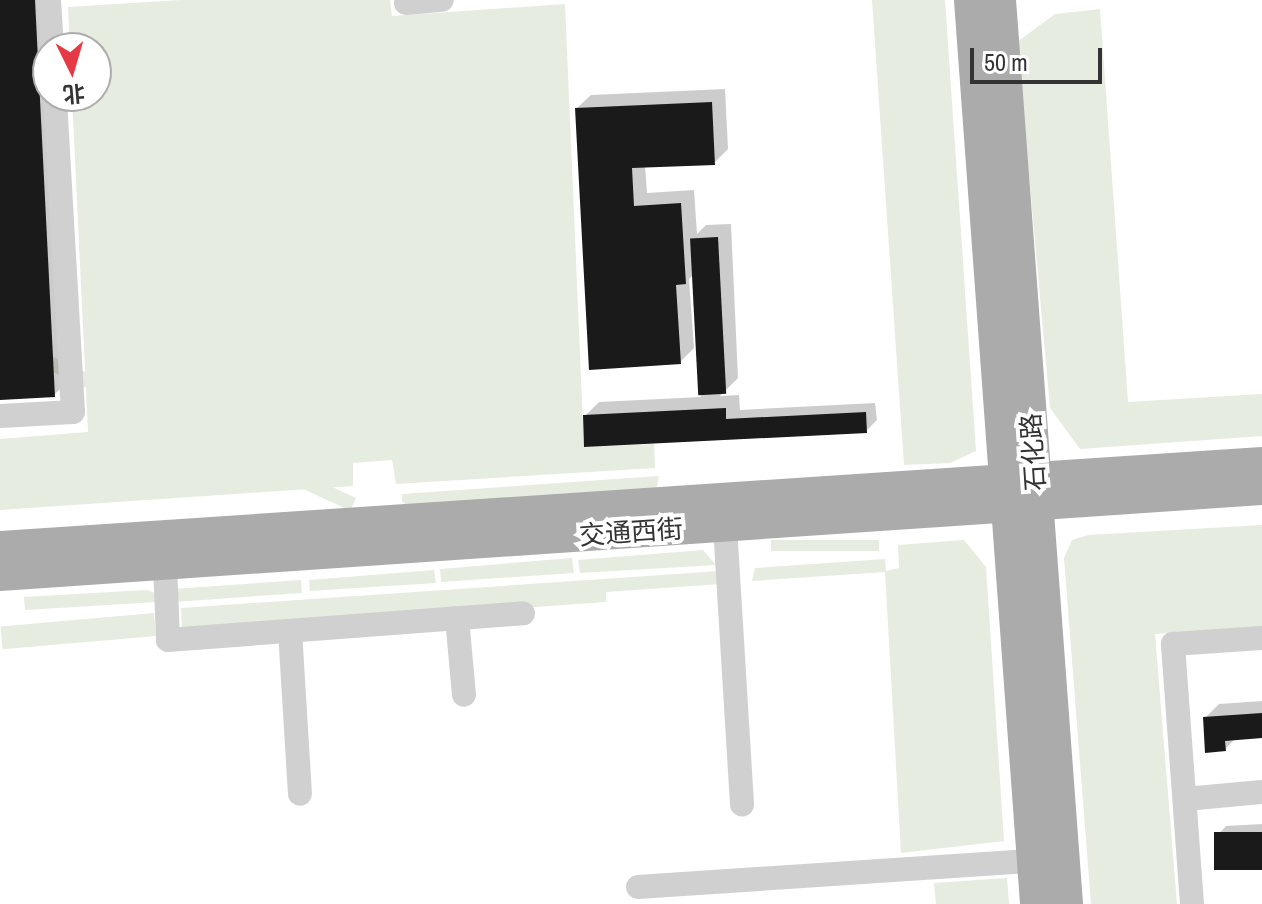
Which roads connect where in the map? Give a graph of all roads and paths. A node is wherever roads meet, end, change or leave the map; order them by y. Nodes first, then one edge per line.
1 (49, 0) edge
2 (442, 0) edge
3 (970, 0) edge
4 (1000, 0) edge
5 (406, 3) dead end
6 (51, 32) edge
7 (56, 112) edge
8 (0, 416) edge
9 (1262, 463) edge
10 (1262, 489) edge
11 (1021, 492) junction
12 (725, 526) junction
13 (0, 547) edge
14 (165, 564) junction
15 (0, 575) edge
16 (523, 613) dead end
17 (457, 618) junction
18 (290, 631) junction
19 (1262, 638) edge
20 (464, 695) dead end
21 (1262, 792) edge
22 (300, 794) dead end
23 (1185, 799) junction
24 (742, 804) dead end
25 (1048, 860) junction
26 (638, 887) dead end
27 (1036, 904) edge
28 (1067, 904) edge
29 (1192, 904) edge

1 - 6 street
2 - 5 street
3 - 11 main road, 石化路
4 - 11 main road, 石化路
7 - 8 street
9 - 11 main road, 交通西街
10 - 11 main road, 交通西街
11 - 12 main road, 交通西街
11 - 13 main road, 交通西街
11 - 25 main road, 石化路
12 - 14 main road, 交通西街
12 - 24 street
14 - 15 main road, 交通西街
14 - 18 street
16 - 17 street
17 - 18 street
17 - 20 street
18 - 22 street
19 - 23 street
21 - 23 street
23 - 29 street
25 - 26 street
25 - 27 main road, 石化路
25 - 28 main road, 石化路

